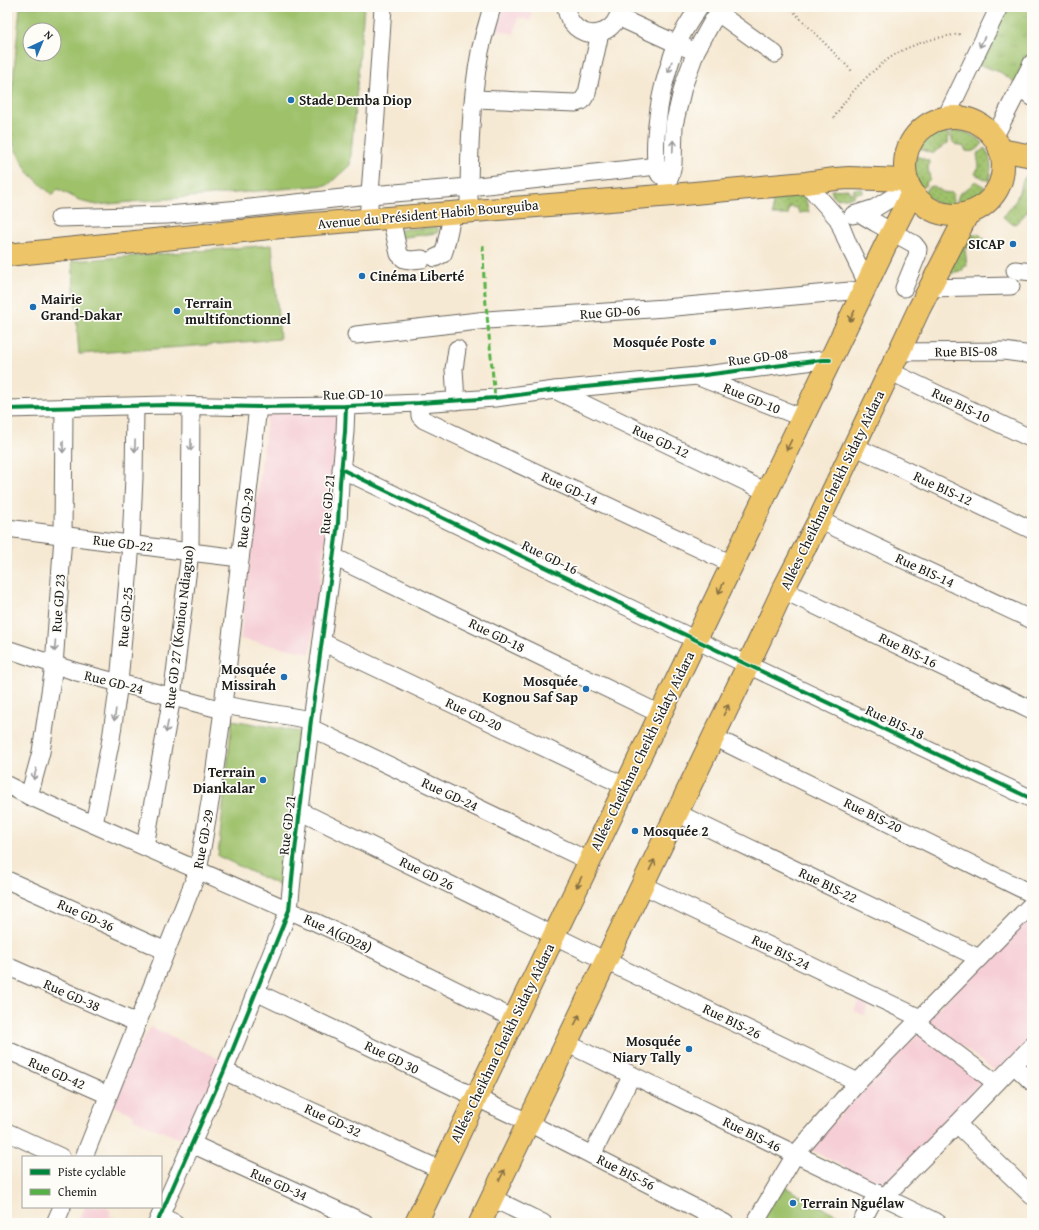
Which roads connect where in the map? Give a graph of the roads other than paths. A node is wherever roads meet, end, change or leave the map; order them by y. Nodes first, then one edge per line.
1 (383, 7) edge
2 (492, 7) edge
3 (566, 7) edge
4 (699, 7) edge
5 (999, 7) edge
6 (720, 10) edge
7 (619, 12) edge
8 (600, 33) junction
9 (677, 44) junction
10 (696, 51) junction
11 (775, 54) dead end
12 (1032, 63) edge
13 (1026, 92) edge
14 (474, 99) junction
15 (946, 117) junction
16 (999, 152) junction
17 (1032, 156) edge
18 (1032, 165) edge
19 (657, 166) junction
20 (908, 180) junction
21 (806, 183) junction
22 (469, 187) junction
23 (667, 190) junction
24 (370, 195) junction
25 (461, 211) junction
26 (968, 213) junction
27 (861, 214) junction
28 (58, 218) dead end
29 (391, 218) junction
30 (368, 219) junction
31 (838, 219) junction
32 (892, 232) junction
33 (848, 244) junction
34 (7, 255) edge
35 (877, 263) junction
36 (1032, 272) edge
37 (866, 287) junction
38 (904, 288) dead end
39 (929, 288) junction
40 (356, 335) dead end
41 (457, 349) dead end
42 (1032, 355) edge
43 (826, 360) junction
44 (894, 362) junction
45 (697, 376) junction
46 (554, 390) junction
47 (456, 401) junction
48 (419, 403) junction
49 (191, 406) junction
50 (346, 406) junction
51 (135, 407) junction
52 (258, 407) junction
53 (64, 408) junction
54 (7, 409) edge
55 (802, 418) junction
56 (1032, 440) edge
57 (854, 446) junction
58 (341, 469) junction
59 (767, 492) junction
60 (819, 520) junction
61 (7, 528) edge
62 (1032, 530) edge
63 (63, 536) junction
64 (131, 544) junction
65 (190, 552) junction
66 (334, 557) junction
67 (240, 558) junction
68 (732, 564) junction
69 (783, 590) junction
70 (1032, 620) edge
71 (699, 641) junction
72 (322, 642) junction
73 (7, 649) edge
74 (743, 662) junction
75 (54, 666) junction
76 (119, 683) junction
77 (172, 697) junction
78 (223, 707) junction
79 (1032, 710) edge
80 (660, 714) junction
81 (311, 724) junction
82 (714, 737) junction
83 (7, 785) edge
84 (625, 786) junction
85 (29, 796) junction
86 (1032, 799) edge
87 (300, 811) junction
88 (677, 813) junction
89 (94, 824) junction
90 (145, 846) junction
91 (589, 861) junction
92 (198, 870) junction
93 (7, 880) edge
94 (642, 885) junction
95 (1032, 894) edge
96 (1032, 904) edge
97 (289, 910) junction
98 (557, 937) junction
99 (166, 951) junction
100 (979, 958) junction
101 (601, 959) junction
102 (7, 966) edge
103 (256, 992) junction
104 (514, 1019) junction
105 (918, 1020) junction
106 (137, 1023) junction
107 (566, 1043) junction
108 (1032, 1046) edge
109 (7, 1050) edge
110 (1014, 1064) junction
111 (224, 1071) junction
112 (632, 1075) junction
113 (858, 1082) junction
114 (1032, 1082) edge
115 (996, 1083) junction
116 (108, 1096) junction
117 (479, 1099) junction
118 (524, 1120) junction
119 (957, 1124) junction
120 (7, 1132) edge
121 (192, 1144) junction
122 (592, 1155) junction
123 (795, 1155) junction
124 (59, 1156) edge
125 (84, 1156) edge
126 (441, 1170) junction
127 (881, 1195) junction
128 (1032, 1196) edge
129 (492, 1198) junction
130 (62, 1208) edge
131 (164, 1215) edge
132 (55, 1223) edge
133 (366, 1223) edge
134 (416, 1223) edge
135 (480, 1223) edge
136 (543, 1223) edge
137 (725, 1223) edge
138 (755, 1223) edge
139 (861, 1223) edge
140 (938, 1223) edge

1 - 24 street
2 - 14 street
3 - 8 street
4 - 9 street
5 -> 15 street
6 - 10 street
6 - 11 street
7 - 8 street
7 - 9 street
8 - 14 street
9 - 10 street
9 -> 19 street
23 -> 10 street
12 - 13 street
13 - 16 street
14 - 22 street
15 - 16 main road
15 - 20 main road
16 - 17 main road
16 - 18 main road
16 - 26 main road
19 - 22 street
19 - 23 street
20 - 21 main road, Avenue du Président Habib Bourguiba
20 - 26 main road
20 - 27 street
20 - 32 main road, Allées Cheikhna Cheikh Sidaty Aîdara
21 - 23 main road, Avenue du Président Habib Bourguiba
21 - 31 street
22 - 24 street
22 - 25 street
23 - 25 main road, Avenue du Président Habib Bourguiba
24 - 28 street
24 - 30 street
25 - 29 main road, Avenue du Président Habib Bourguiba
25 - 29 street
26 - 39 main road, Allées Cheikhna Cheikh Sidaty Aîdara
27 - 31 street
27 - 32 street
29 - 30 main road, Avenue du Président Habib Bourguiba
30 - 34 main road, Avenue du Président Habib Bourguiba
31 - 33 street
32 - 35 main road, Allées Cheikhna Cheikh Sidaty Aîdara
32 - 38 street
33 - 35 street
33 - 37 street
35 - 37 main road, Allées Cheikhna Cheikh Sidaty Aîdara
36 - 39 street
37 - 40 street, Rue GD-06
37 -> 43 main road, Allées Cheikhna Cheikh Sidaty Aîdara
39 - 44 main road, Allées Cheikhna Cheikh Sidaty Aîdara
41 - 47 street
42 - 44 street, Rue BIS-08
43 - 45 street, Rue GD-08
43 - 55 main road, Allées Cheikhna Cheikh Sidaty Aîdara
44 - 56 street, Rue BIS-10
44 - 57 main road, Allées Cheikhna Cheikh Sidaty Aîdara
45 - 46 street, Rue GD-10
45 - 55 street, Rue GD-10
46 - 47 street, Rue GD-10
46 - 59 street, Rue GD-12
47 - 48 street, Rue GD-10
48 - 50 street, Rue GD-10
48 - 68 street, Rue GD-14
49 - 51 street, Rue GD-10
49 - 52 street, Rue GD-10
49 -> 65 street, Rue GD 27 (Koniou Ndiaguo)
50 - 52 street, Rue GD-10
50 - 58 street, Rue GD-21
51 - 53 street, Rue GD-10
51 -> 64 street, Rue GD-25
52 - 67 street, Rue GD-29
53 - 54 street, Rue GD-10
53 -> 63 street, Rue GD 23
55 -> 59 main road, Allées Cheikhna Cheikh Sidaty Aîdara
57 - 60 main road, Allées Cheikhna Cheikh Sidaty Aîdara
57 - 62 street, Rue BIS-12
58 - 66 street, Rue GD-21
58 - 71 street, Rue GD-16
59 - 68 main road, Allées Cheikhna Cheikh Sidaty Aîdara
60 - 69 main road, Allées Cheikhna Cheikh Sidaty Aîdara
60 - 70 street, Rue BIS-14
61 - 63 street, Rue GD-22
63 - 64 street, Rue GD-22
63 -> 75 street, Rue GD 23
64 - 65 street, Rue GD-22
64 - 76 street, Rue GD-25
65 - 67 street, Rue GD-22
65 - 77 street, Rue GD 27 (Koniou Ndiaguo)
66 - 72 street, Rue GD-21
66 - 80 street, Rue GD-18
67 - 78 street, Rue GD-29
68 -> 71 main road, Allées Cheikhna Cheikh Sidaty Aîdara
69 - 74 main road, Allées Cheikhna Cheikh Sidaty Aîdara
69 - 79 street, Rue BIS-16
71 - 74 street, Rue GD-16
71 - 80 main road, Allées Cheikhna Cheikh Sidaty Aîdara
72 - 81 street, Rue GD-21
72 - 84 street, Rue GD-20
73 - 75 street, Rue GD-24
82 -> 74 main road, Allées Cheikhna Cheikh Sidaty Aîdara
74 - 86 street, Rue BIS-18
75 - 76 street, Rue GD-24
75 -> 85 street, Rue GD 23
76 - 77 street, Rue GD-24
76 -> 89 street, Rue GD-25
77 - 78 street, Rue GD-24
77 -> 90 street, Rue GD 27 (Koniou Ndiaguo)
78 - 81 street, Rue GD-24
78 - 92 street, Rue GD-29
80 - 84 main road, Allées Cheikhna Cheikh Sidaty Aîdara
81 - 87 street, Rue GD-21
81 - 91 street, Rue GD-24
82 - 88 main road, Allées Cheikhna Cheikh Sidaty Aîdara
82 - 95 street, Rue BIS-20
83 - 85 street, Rue A(GD28)
84 - 91 main road, Allées Cheikhna Cheikh Sidaty Aîdara
85 - 89 street, Rue A(GD28)
87 - 97 street, Rue GD-21
87 - 98 street, Rue GD 26
94 -> 88 main road, Allées Cheikhna Cheikh Sidaty Aîdara
88 - 100 street, Rue BIS-22
89 - 90 street, Rue A(GD28)
90 - 92 street, Rue A(GD28)
91 -> 98 main road, Allées Cheikhna Cheikh Sidaty Aîdara
92 - 97 street, Rue A(GD28)
92 - 99 street, Rue GD-29
93 - 99 street, Rue GD-36
94 - 101 main road, Allées Cheikhna Cheikh Sidaty Aîdara
94 - 105 street, Rue BIS-24
96 - 100 street
97 - 103 street, Rue GD-21
97 - 104 street, Rue A(GD28)
98 - 101 street, Rue GD 26
98 - 104 main road, Allées Cheikhna Cheikh Sidaty Aîdara
99 - 106 street, Rue GD-29
100 - 105 street
107 -> 101 main road, Allées Cheikhna Cheikh Sidaty Aîdara
101 - 113 street, Rue BIS-26
102 - 106 street, Rue GD-38
103 - 111 street, Rue GD-21
103 - 117 street, Rue GD 30
104 - 117 main road, Allées Cheikhna Cheikh Sidaty Aîdara
105 - 113 street
105 - 115 street, Rue BIS-24
106 - 116 street, Rue GD-29
107 - 112 street, Rue BIS-46
107 - 118 main road, Allées Cheikhna Cheikh Sidaty Aîdara
108 - 110 street
109 - 116 street, Rue GD-42
110 - 114 street
110 - 115 street
111 - 121 street, Rue GD-21
111 - 126 street, Rue GD-32
112 - 122 street
112 - 123 street, Rue BIS-46
113 - 123 street
115 - 119 street
116 - 125 street, Rue GD-29
117 - 118 street, Rue GD 30
117 - 126 main road, Allées Cheikhna Cheikh Sidaty Aîdara
118 - 122 street, Rue BIS-56
129 -> 118 main road, Allées Cheikhna Cheikh Sidaty Aîdara
119 - 127 street
119 - 128 street
120 - 124 street
121 - 131 street, Rue GD-21
121 - 133 street, Rue GD-34
122 - 137 street, Rue BIS-56
123 - 127 street, Rue BIS-46
123 - 138 street
126 - 134 main road, Allées Cheikhna Cheikh Sidaty Aîdara
127 - 139 street
127 - 140 street, Rue BIS-46
129 - 135 main road, Allées Cheikhna Cheikh Sidaty Aîdara
129 - 136 street
130 - 132 street

